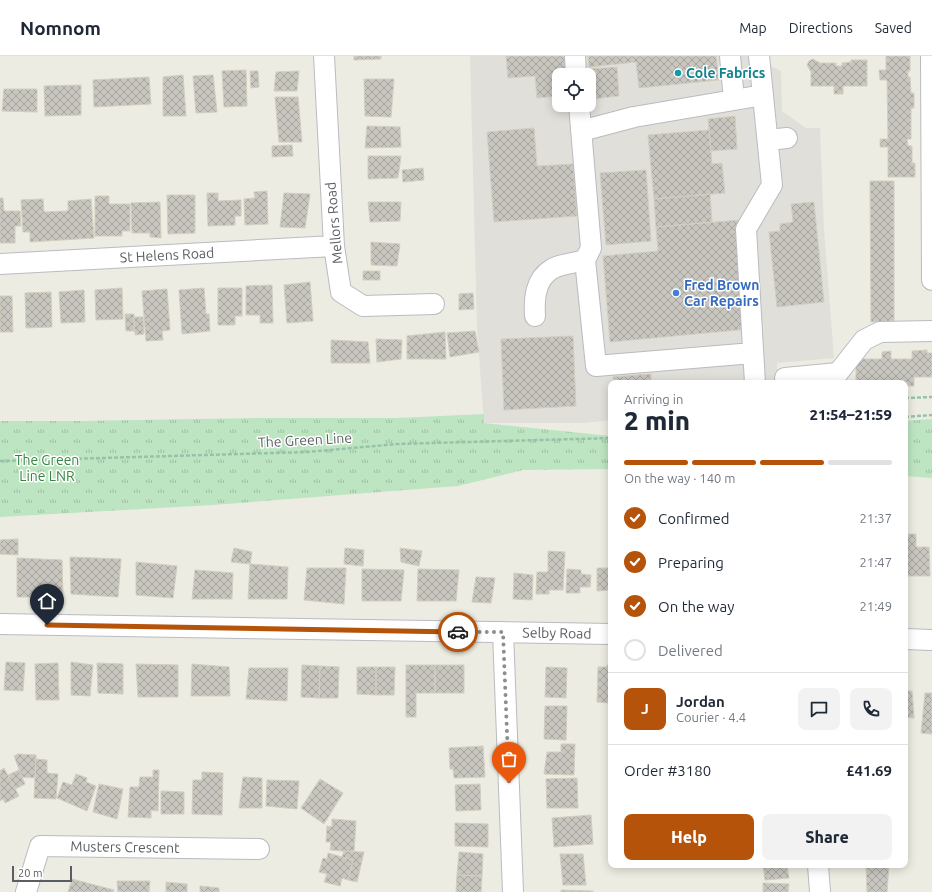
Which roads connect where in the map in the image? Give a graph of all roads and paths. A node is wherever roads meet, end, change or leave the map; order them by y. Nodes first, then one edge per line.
1 (324, 56) edge
2 (575, 56) edge
3 (730, 56) edge
4 (759, 56) edge
5 (931, 56) edge
6 (576, 68) edge
7 (763, 95) junction
8 (734, 100) junction
9 (580, 112) edge
10 (581, 131) junction
11 (932, 245) edge
12 (334, 246) junction
13 (585, 260) junction
14 (0, 264) edge
15 (932, 280) edge
16 (434, 304) dead end
17 (535, 316) dead end
18 (932, 331) edge
19 (753, 353) junction
20 (785, 378) dead end
21 (755, 380) edge
22 (932, 397) edge
23 (908, 398) edge
24 (932, 415) edge
25 (908, 417) edge
26 (608, 438) edge
27 (0, 461) edge
28 (0, 624) edge
29 (503, 632) junction
30 (608, 634) edge
31 (908, 639) edge
32 (932, 640) edge
33 (259, 849) dead end
34 (818, 868) edge
35 (26, 892) edge
36 (513, 892) edge
37 (820, 892) edge

1 - 12 street, Mellors Road
2 - 6 street
3 - 8 street
4 - 7 street
5 - 11 street
7 - 8 street
7 - 19 street
8 - 10 street
9 - 10 street
10 - 13 street
11 - 15 street
12 - 14 street, St Helens Road
12 - 16 street, Mellors Road
13 - 17 street
13 - 19 street
18 - 20 street
19 - 21 street
22 - 23 path
24 - 25 path
26 - 27 path, The Green Line
28 - 29 street, Selby Road
29 - 30 street, Selby Road
29 - 36 street
31 - 32 street
33 - 35 street, Musters Crescent
34 - 37 street

